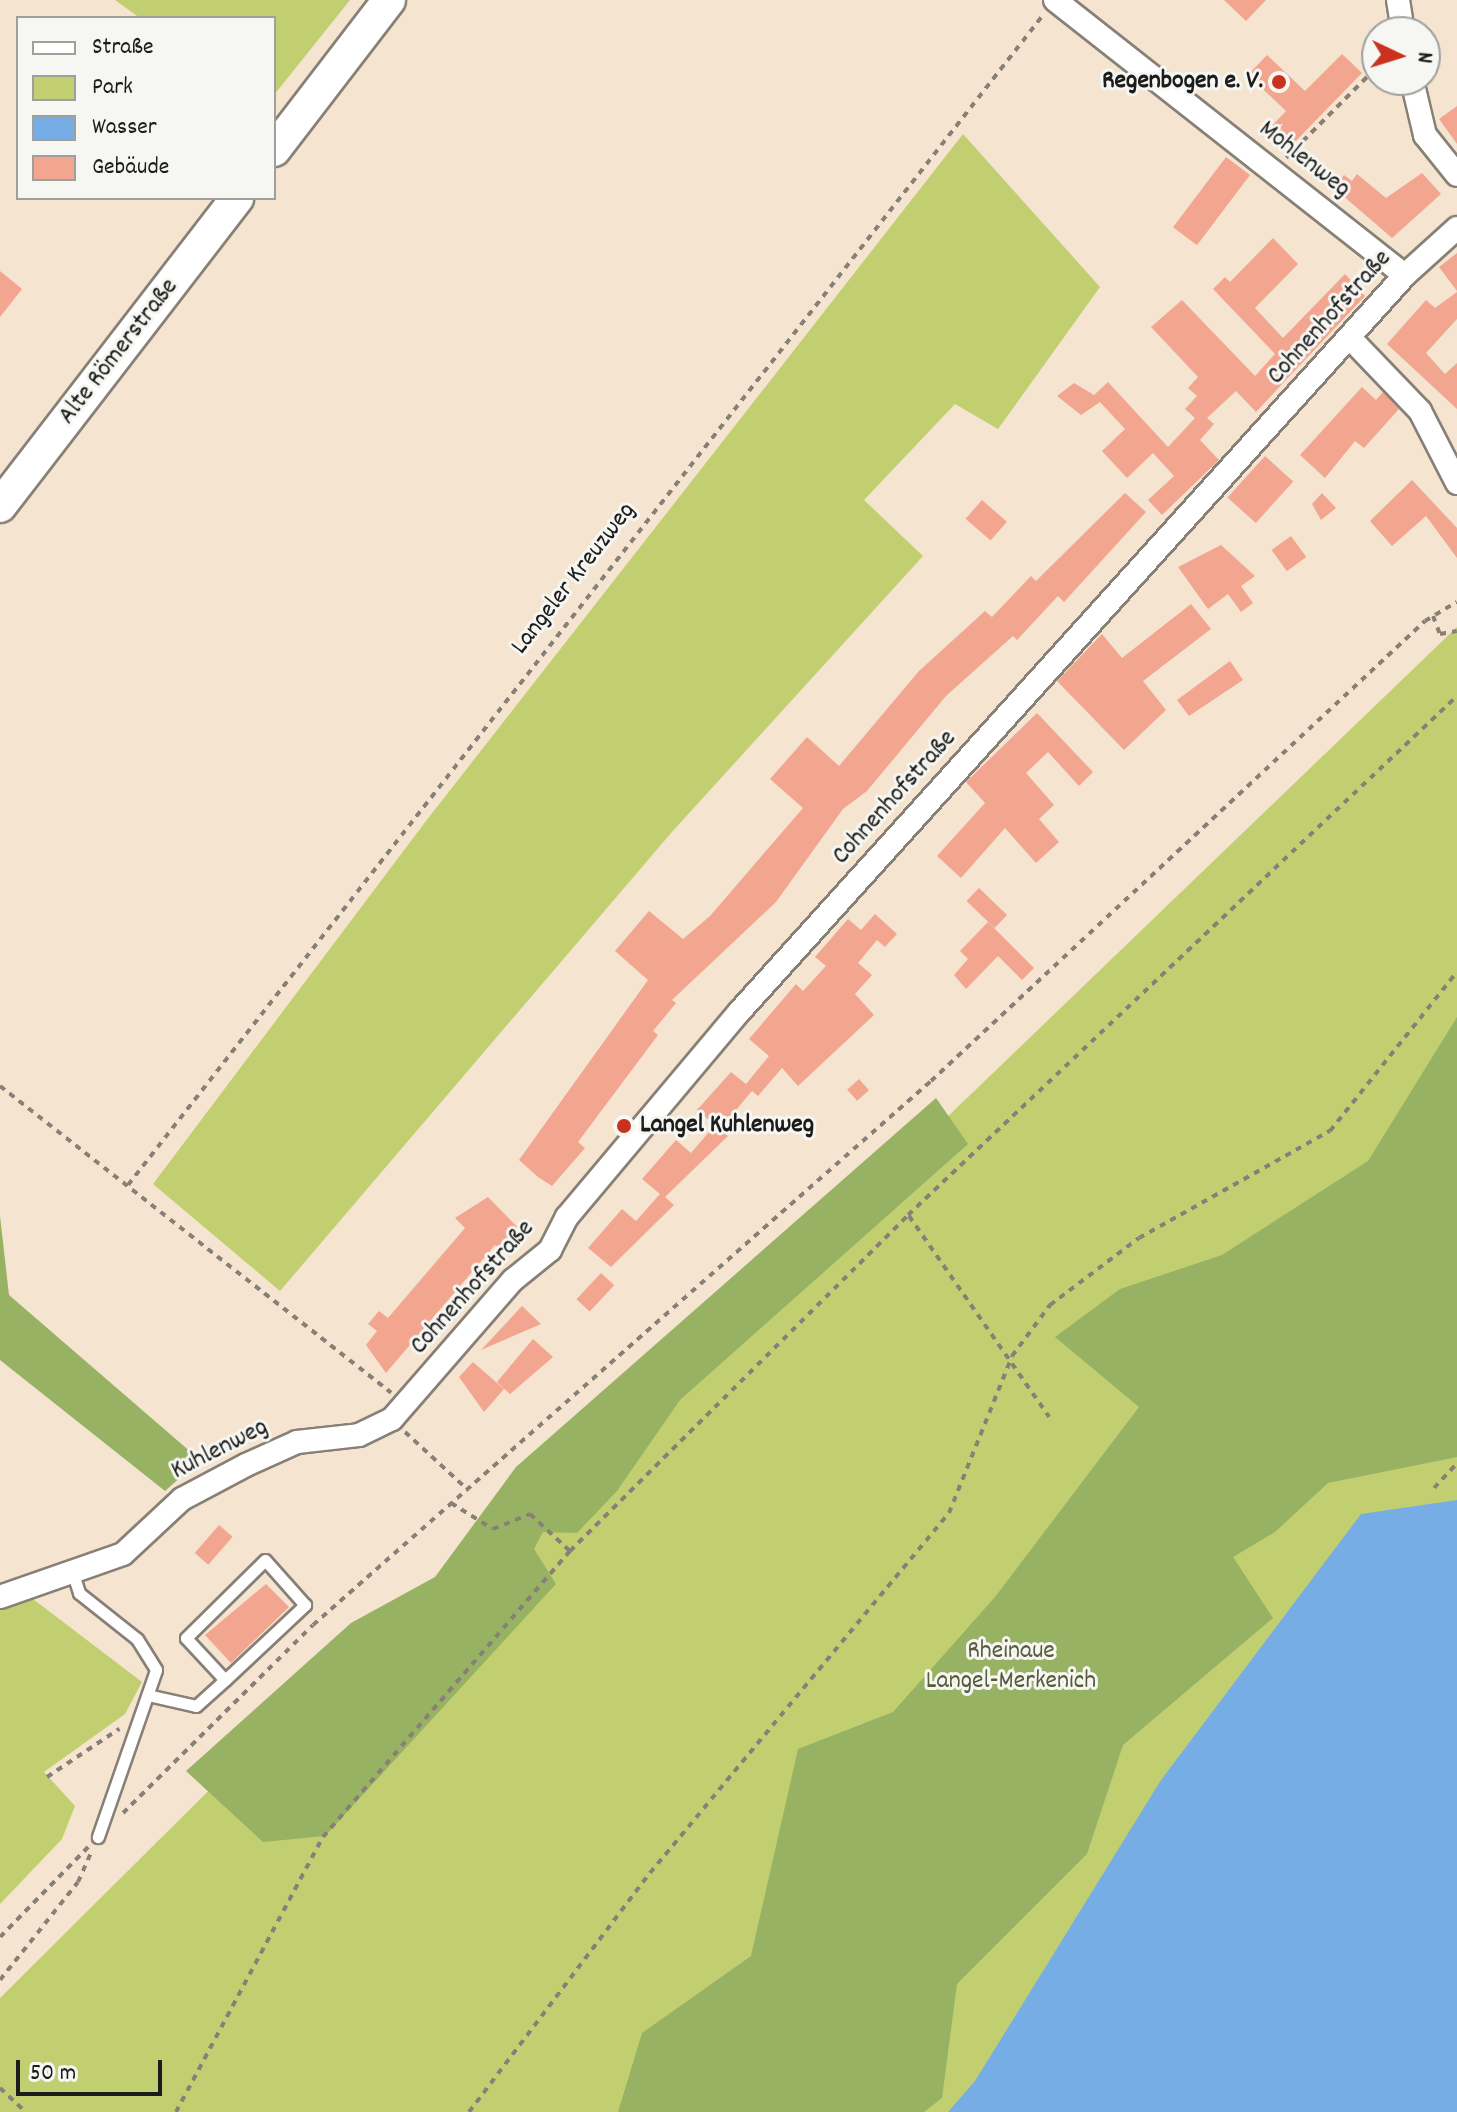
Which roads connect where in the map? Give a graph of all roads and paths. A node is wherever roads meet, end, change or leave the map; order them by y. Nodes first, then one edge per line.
1 (389, 0) edge
2 (1055, 0) edge
3 (1361, 83) edge
4 (1416, 96) edge
5 (276, 147) edge
6 (1273, 171) junction
7 (1457, 175) edge
8 (235, 200) edge
9 (1457, 228) edge
10 (1405, 275) junction
11 (1350, 338) junction
12 (1457, 483) edge
13 (0, 506) edge
14 (1457, 602) edge
15 (1433, 616) junction
16 (1457, 631) edge
17 (1457, 696) edge
18 (1457, 972) edge
19 (0, 1086) edge
20 (128, 1185) junction
21 (908, 1215) junction
22 (1012, 1356) junction
23 (399, 1412) junction
24 (1049, 1417) dead end
25 (1457, 1463) edge
26 (1434, 1488) dead end
27 (467, 1489) junction
28 (451, 1503) junction
29 (570, 1551) junction
30 (73, 1574) junction
31 (0, 1597) edge
32 (225, 1680) junction
33 (152, 1696) junction
34 (125, 1723) dead end
35 (47, 1777) dead end
36 (98, 1837) junction
37 (0, 1937) edge
38 (0, 1980) edge
39 (0, 2088) edge
40 (26, 2112) edge
41 (176, 2112) edge
42 (469, 2112) edge

1 - 5 street
2 - 6 street, Mohlenweg
2 - 20 path, Langeler Kreuzweg
3 - 6 path
4 - 7 street
6 - 10 street, Mohlenweg
8 - 13 street, Alte Römerstraße
9 - 10 street, Cohnenhofstraße
10 - 11 street, Cohnenhofstraße
11 - 12 street
11 - 23 street, Cohnenhofstraße
14 - 15 path
15 - 16 path
15 - 27 path
17 - 21 path
18 - 22 path
19 - 20 path
20 - 23 path
21 - 22 path
21 - 29 path
22 - 24 path
22 - 42 path
23 - 27 path
23 - 30 street, Kuhlenweg
25 - 26 path
27 - 28 path
28 - 29 path
28 - 36 path
29 - 41 path
30 - 31 street, Kuhlenweg
30 - 33 lane
32 - 32 lane
32 - 33 lane
33 - 36 lane
34 - 35 path
36 - 37 path
36 - 38 path
39 - 40 path

